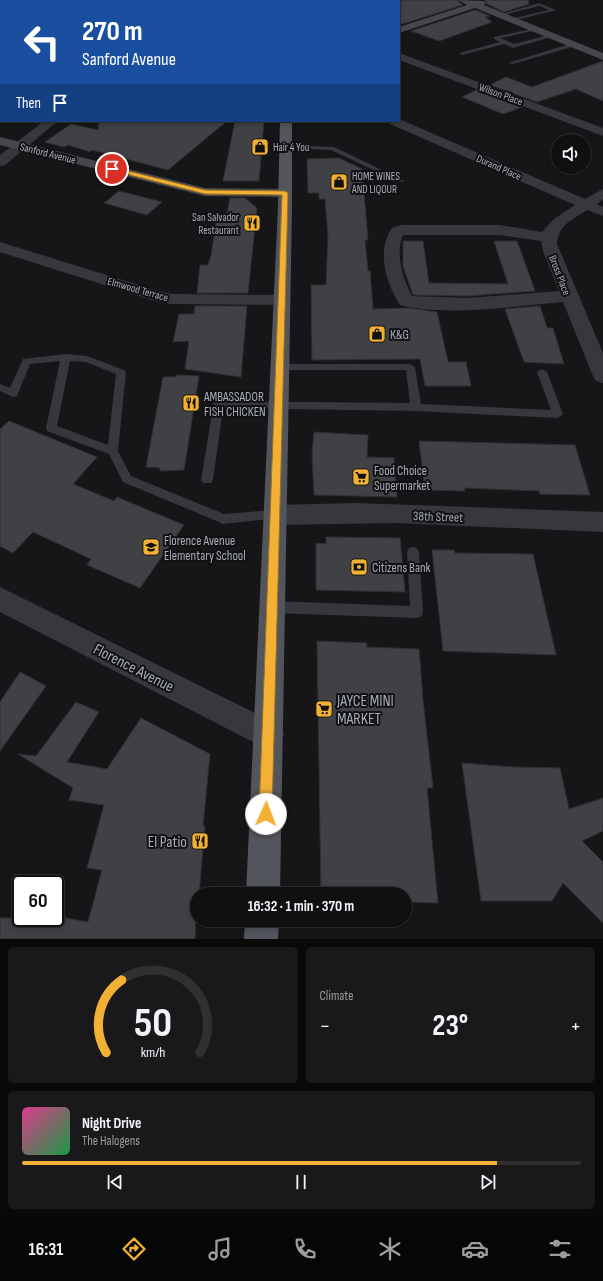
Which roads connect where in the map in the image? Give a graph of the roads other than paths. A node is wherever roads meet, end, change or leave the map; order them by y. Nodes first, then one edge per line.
1 (463, 0) edge
2 (490, 0) edge
3 (476, 5) junction
4 (500, 15) junction
5 (512, 20) junction
6 (535, 29) junction
7 (400, 30) edge
8 (552, 36) junction
9 (504, 42) junction
10 (573, 45) junction
11 (462, 53) dead end
12 (400, 56) edge
13 (603, 57) edge
14 (511, 63) dead end
15 (51, 122) edge
16 (286, 122) edge
17 (396, 122) edge
18 (603, 132) edge
19 (0, 141) edge
20 (20, 146) junction
21 (286, 147) junction
22 (0, 162) edge
23 (401, 181) dead end
24 (285, 193) junction
25 (603, 193) edge
26 (585, 205) junction
27 (603, 212) edge
28 (549, 238) junction
29 (0, 247) edge
30 (568, 296) junction
31 (281, 300) junction
32 (66, 357) junction
33 (280, 367) junction
34 (542, 372) dead end
35 (603, 376) edge
36 (0, 387) edge
37 (278, 404) junction
38 (416, 407) junction
39 (113, 451) junction
40 (207, 480) dead end
41 (274, 516) junction
42 (603, 522) edge
43 (413, 552) dead end
44 (0, 599) edge
45 (272, 607) junction
46 (269, 735) junction
47 (263, 887) edge
48 (262, 927) edge
49 (261, 939) edge

1 - 3 main road
2 - 3 main road
3 - 4 main road
3 - 7 main road
4 - 5 main road
4 - 5 lane
5 - 6 main road
6 - 8 main road
6 - 9 lane
8 - 9 lane
8 - 10 main road
9 - 11 lane
10 - 13 main road
10 - 14 lane
12 - 18 street, Wilson Place
15 - 20 street
16 - 21 main road
17 - 26 street, Durand Place
19 - 20 main road, Sanford Avenue
20 - 22 street
20 - 24 main road, Sanford Avenue
21 - 23 lane
21 - 24 main road
24 - 31 main road
25 - 26 street, Bross Place
26 - 27 street, Durand Place
26 - 28 street, Bross Place
28 - 30 street, Bross Place
28 - 30 street
29 - 31 street, Elmwood Terrace
30 - 35 street, Bross Place
31 - 33 main road
32 - 36 lane
32 - 39 lane
32 - 39 lane
33 - 37 main road
33 - 38 lane
34 - 38 lane
37 - 38 lane
37 - 40 lane
37 - 41 main road
39 - 41 lane
41 - 42 street, 38th Street
41 - 45 main road
43 - 45 lane
44 - 46 street, Florence Avenue
45 - 46 main road
46 - 47 main road
48 - 49 main road

